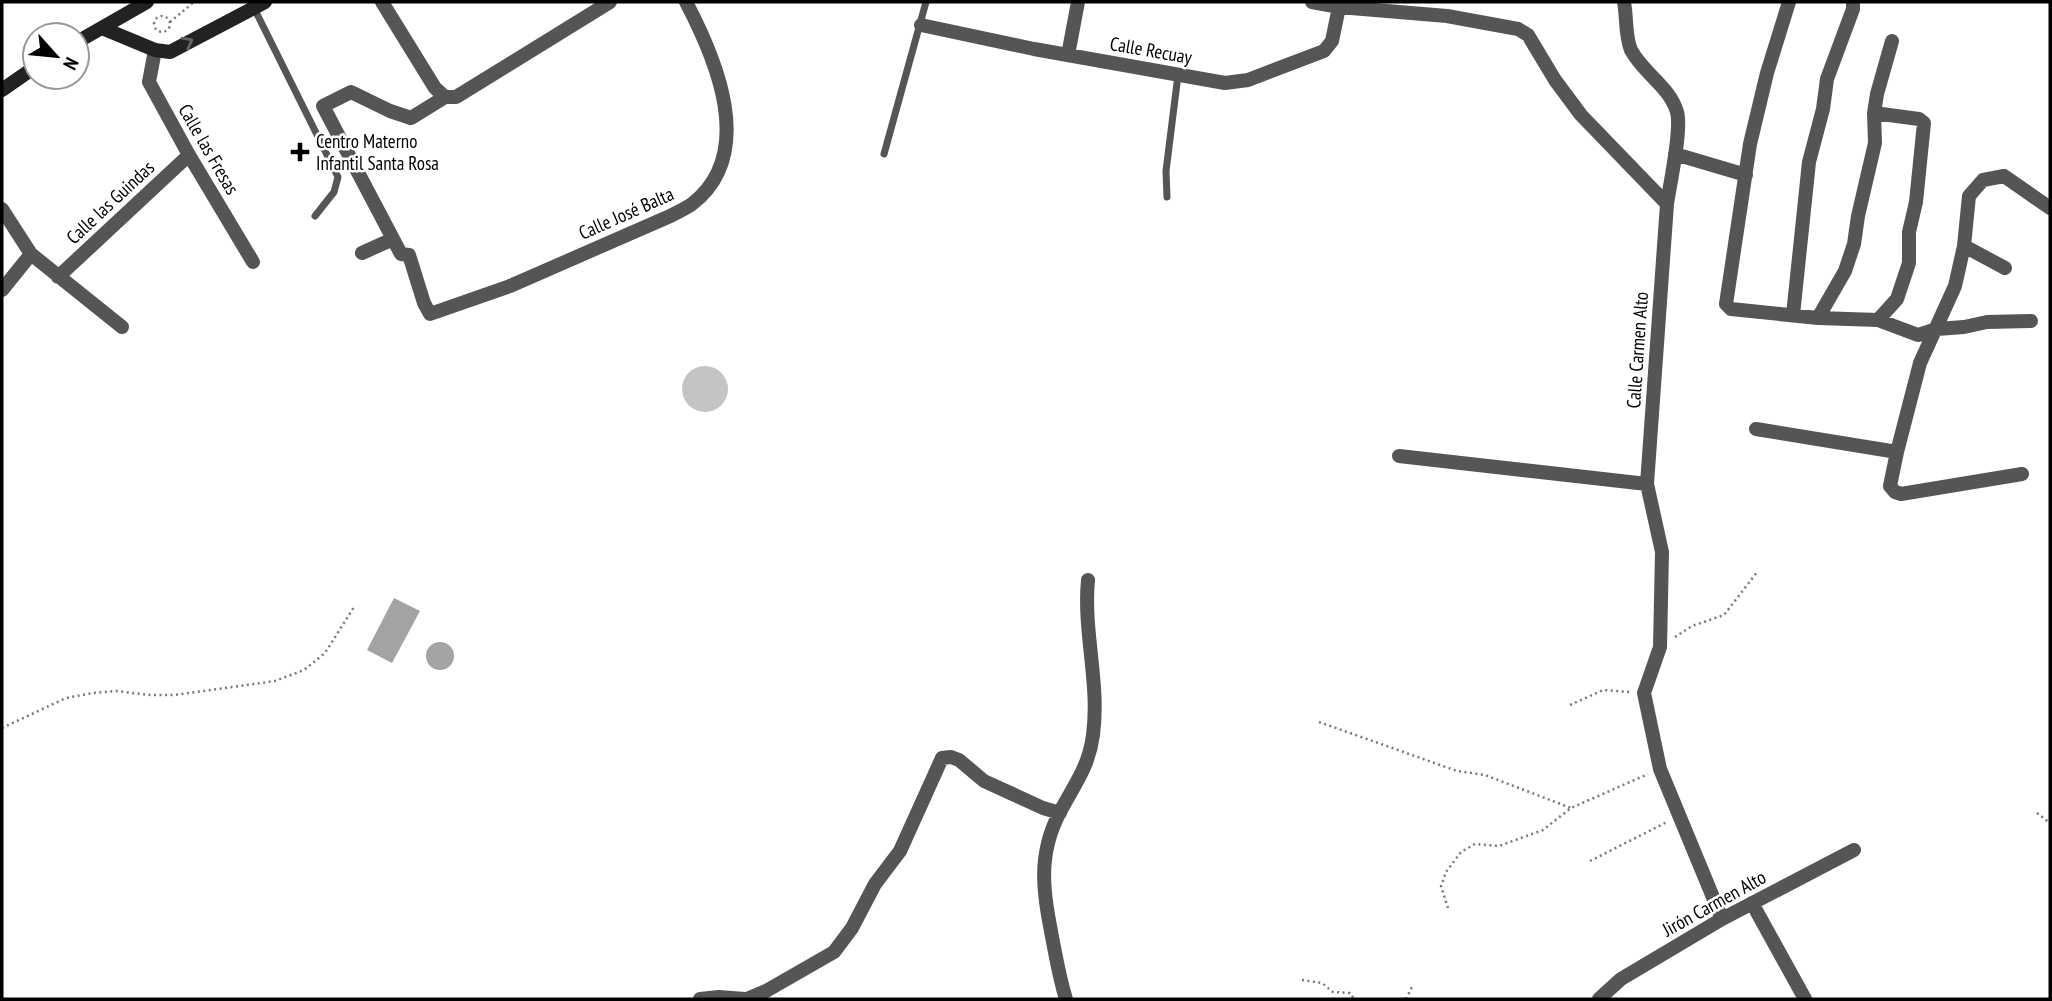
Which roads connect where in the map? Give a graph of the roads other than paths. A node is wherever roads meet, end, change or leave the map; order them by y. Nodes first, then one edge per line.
1 (148, 2) edge
2 (382, 2) edge
3 (610, 2) edge
4 (685, 2) edge
5 (926, 2) edge
6 (1078, 2) edge
7 (1312, 2) edge
8 (1624, 2) edge
9 (1789, 2) edge
10 (1853, 2) edge
11 (259, 5) edge
12 (1339, 7) junction
13 (921, 25) junction
14 (102, 28) junction
15 (91, 34) edge
16 (1892, 41) dead end
17 (155, 50) junction
18 (1068, 55) junction
19 (1178, 74) junction
20 (21, 77) edge
21 (2, 90) edge
22 (445, 97) junction
23 (1874, 113) junction
24 (884, 153) dead end
25 (1675, 154) junction
26 (189, 155) junction
27 (1746, 175) junction
28 (1167, 197) dead end
29 (1667, 204) junction
30 (2050, 208) edge
31 (2, 209) edge
32 (315, 216) dead end
33 (393, 239) junction
34 (1964, 246) junction
35 (362, 253) dead end
36 (31, 254) junction
37 (253, 262) dead end
38 (2005, 268) dead end
39 (58, 277) junction
40 (2, 290) edge
41 (1793, 315) junction
42 (1818, 318) junction
43 (1878, 320) junction
44 (2031, 321) dead end
45 (121, 327) dead end
46 (1937, 329) junction
47 (1756, 429) dead end
48 (1897, 452) junction
49 (1399, 456) dead end
50 (2022, 474) dead end
51 (1647, 484) junction
52 (1088, 580) dead end
53 (1060, 813) junction
54 (1854, 850) dead end
55 (1752, 903) junction
56 (1722, 919) junction
57 (700, 999) edge
58 (746, 999) edge
59 (1066, 999) edge
60 (1599, 999) edge
61 (1805, 999) edge

1 - 14 main road
2 - 22 street
3 - 22 street
4 - 33 street, Calle José Balta
5 - 13 lane
6 - 18 street
7 - 12 street
8 - 25 street, Calle Carmen Alto
9 - 27 street
10 - 41 street
17 -> 11 main road
11 - 32 lane
12 - 19 street, Calle Recuay
12 - 29 street
13 - 18 street, Calle Recuay
13 - 24 lane
14 - 15 main road
14 - 17 main road
16 - 23 street
17 - 26 street, Calle las Fresas
18 - 19 street, Calle Recuay
19 - 28 lane
20 - 21 main road
22 - 33 street
23 - 42 street
23 - 43 street
25 - 27 street
25 - 29 street, Calle Carmen Alto
26 - 37 street, Calle las Fresas
26 - 39 street, Calle las Guindas
27 - 41 street
29 - 51 street, Calle Carmen Alto
30 - 34 street
31 - 36 street
33 - 35 street
34 - 38 street
34 - 46 street
36 - 39 street
36 - 40 street
39 - 45 street
41 - 42 street
42 - 43 street
43 - 46 street
44 - 46 street
46 - 48 street
47 - 48 street
48 - 50 street
49 - 51 street
51 - 56 street, Calle Carmen Alto
52 - 53 street
53 - 58 street
53 - 59 street
54 - 55 street, Jirón Carmen Alto
55 - 56 street, Jirón Carmen Alto
55 - 61 street
56 - 60 street, Jirón Carmen Alto
57 - 58 street

